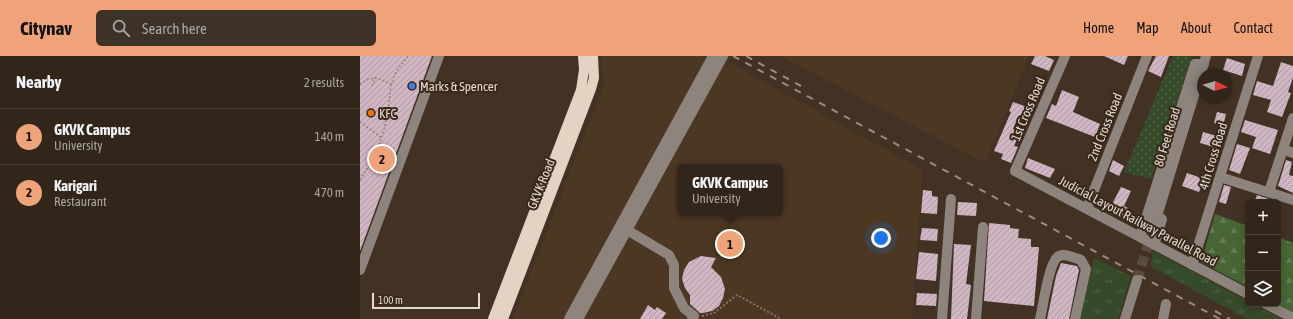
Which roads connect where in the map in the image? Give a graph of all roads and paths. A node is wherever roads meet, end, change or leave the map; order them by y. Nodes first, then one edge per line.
1 (408, 56) edge
2 (439, 56) edge
3 (583, 56) edge
4 (593, 56) edge
5 (723, 56) edge
6 (1065, 56) edge
7 (1147, 56) edge
8 (1258, 56) edge
9 (1205, 60) edge
10 (714, 61) edge
11 (376, 77) junction
12 (360, 84) edge
13 (391, 84) junction
14 (372, 86) dead end
15 (1197, 104) edge
16 (1293, 118) edge
17 (360, 122) edge
18 (382, 138) junction
19 (1283, 149) junction
20 (1293, 153) edge
21 (1016, 171) joint
22 (1220, 177) junction
23 (360, 180) edge
24 (1269, 192) junction
25 (951, 199) dead end
26 (1293, 200) edge
27 (1087, 208) junction
28 (1154, 226) tunnel mouth
29 (983, 227) dead end
30 (624, 228) junction
31 (1140, 237) junction
32 (1154, 245) junction
33 (1192, 265) junction
34 (360, 270) edge
35 (1137, 280) tunnel mouth
36 (1245, 292) edge
37 (1166, 304) dead end
38 (1272, 307) edge
39 (693, 317) edge
40 (1293, 318) edge
41 (493, 319) edge
42 (503, 319) edge
43 (569, 319) edge
44 (578, 319) edge
45 (781, 319) edge
46 (942, 319) edge
47 (976, 319) edge
48 (1040, 319) edge
49 (1075, 319) edge
50 (1125, 319) edge
51 (1163, 319) edge

1 - 13 path
2 - 34 street
3 - 41 main road, GKVK Road
4 - 42 main road, GKVK Road
5 - 10 street
6 - 21 street, 1st Cross Road
7 - 27 street, 2nd Cross Road
8 - 22 street, 4th Cross Road
9 - 28 street, 80 Feet Road
9 - 31 street
10 - 30 street
11 - 12 path
11 - 13 path
11 - 14 path
13 - 18 path
15 - 32 street
16 - 19 street
17 - 18 path
18 - 23 path
19 - 20 street
19 - 24 street
21 - 27 street, Judicial Layout Railway Parallel Road
22 - 24 street
22 - 33 street, 4th Cross Road
24 - 26 street
25 - 46 street
27 - 31 street, Judicial Layout Railway Parallel Road
29 - 47 street
30 - 39 street
30 - 43 street
30 - 44 street
31 - 32 street, Judicial Layout Railway Parallel Road
32 - 33 street, Judicial Layout Railway Parallel Road
33 - 36 street, Judicial Layout Railway Parallel Road
35 - 50 street
37 - 51 street
38 - 40 street
39 - 45 path
48 - 49 street

